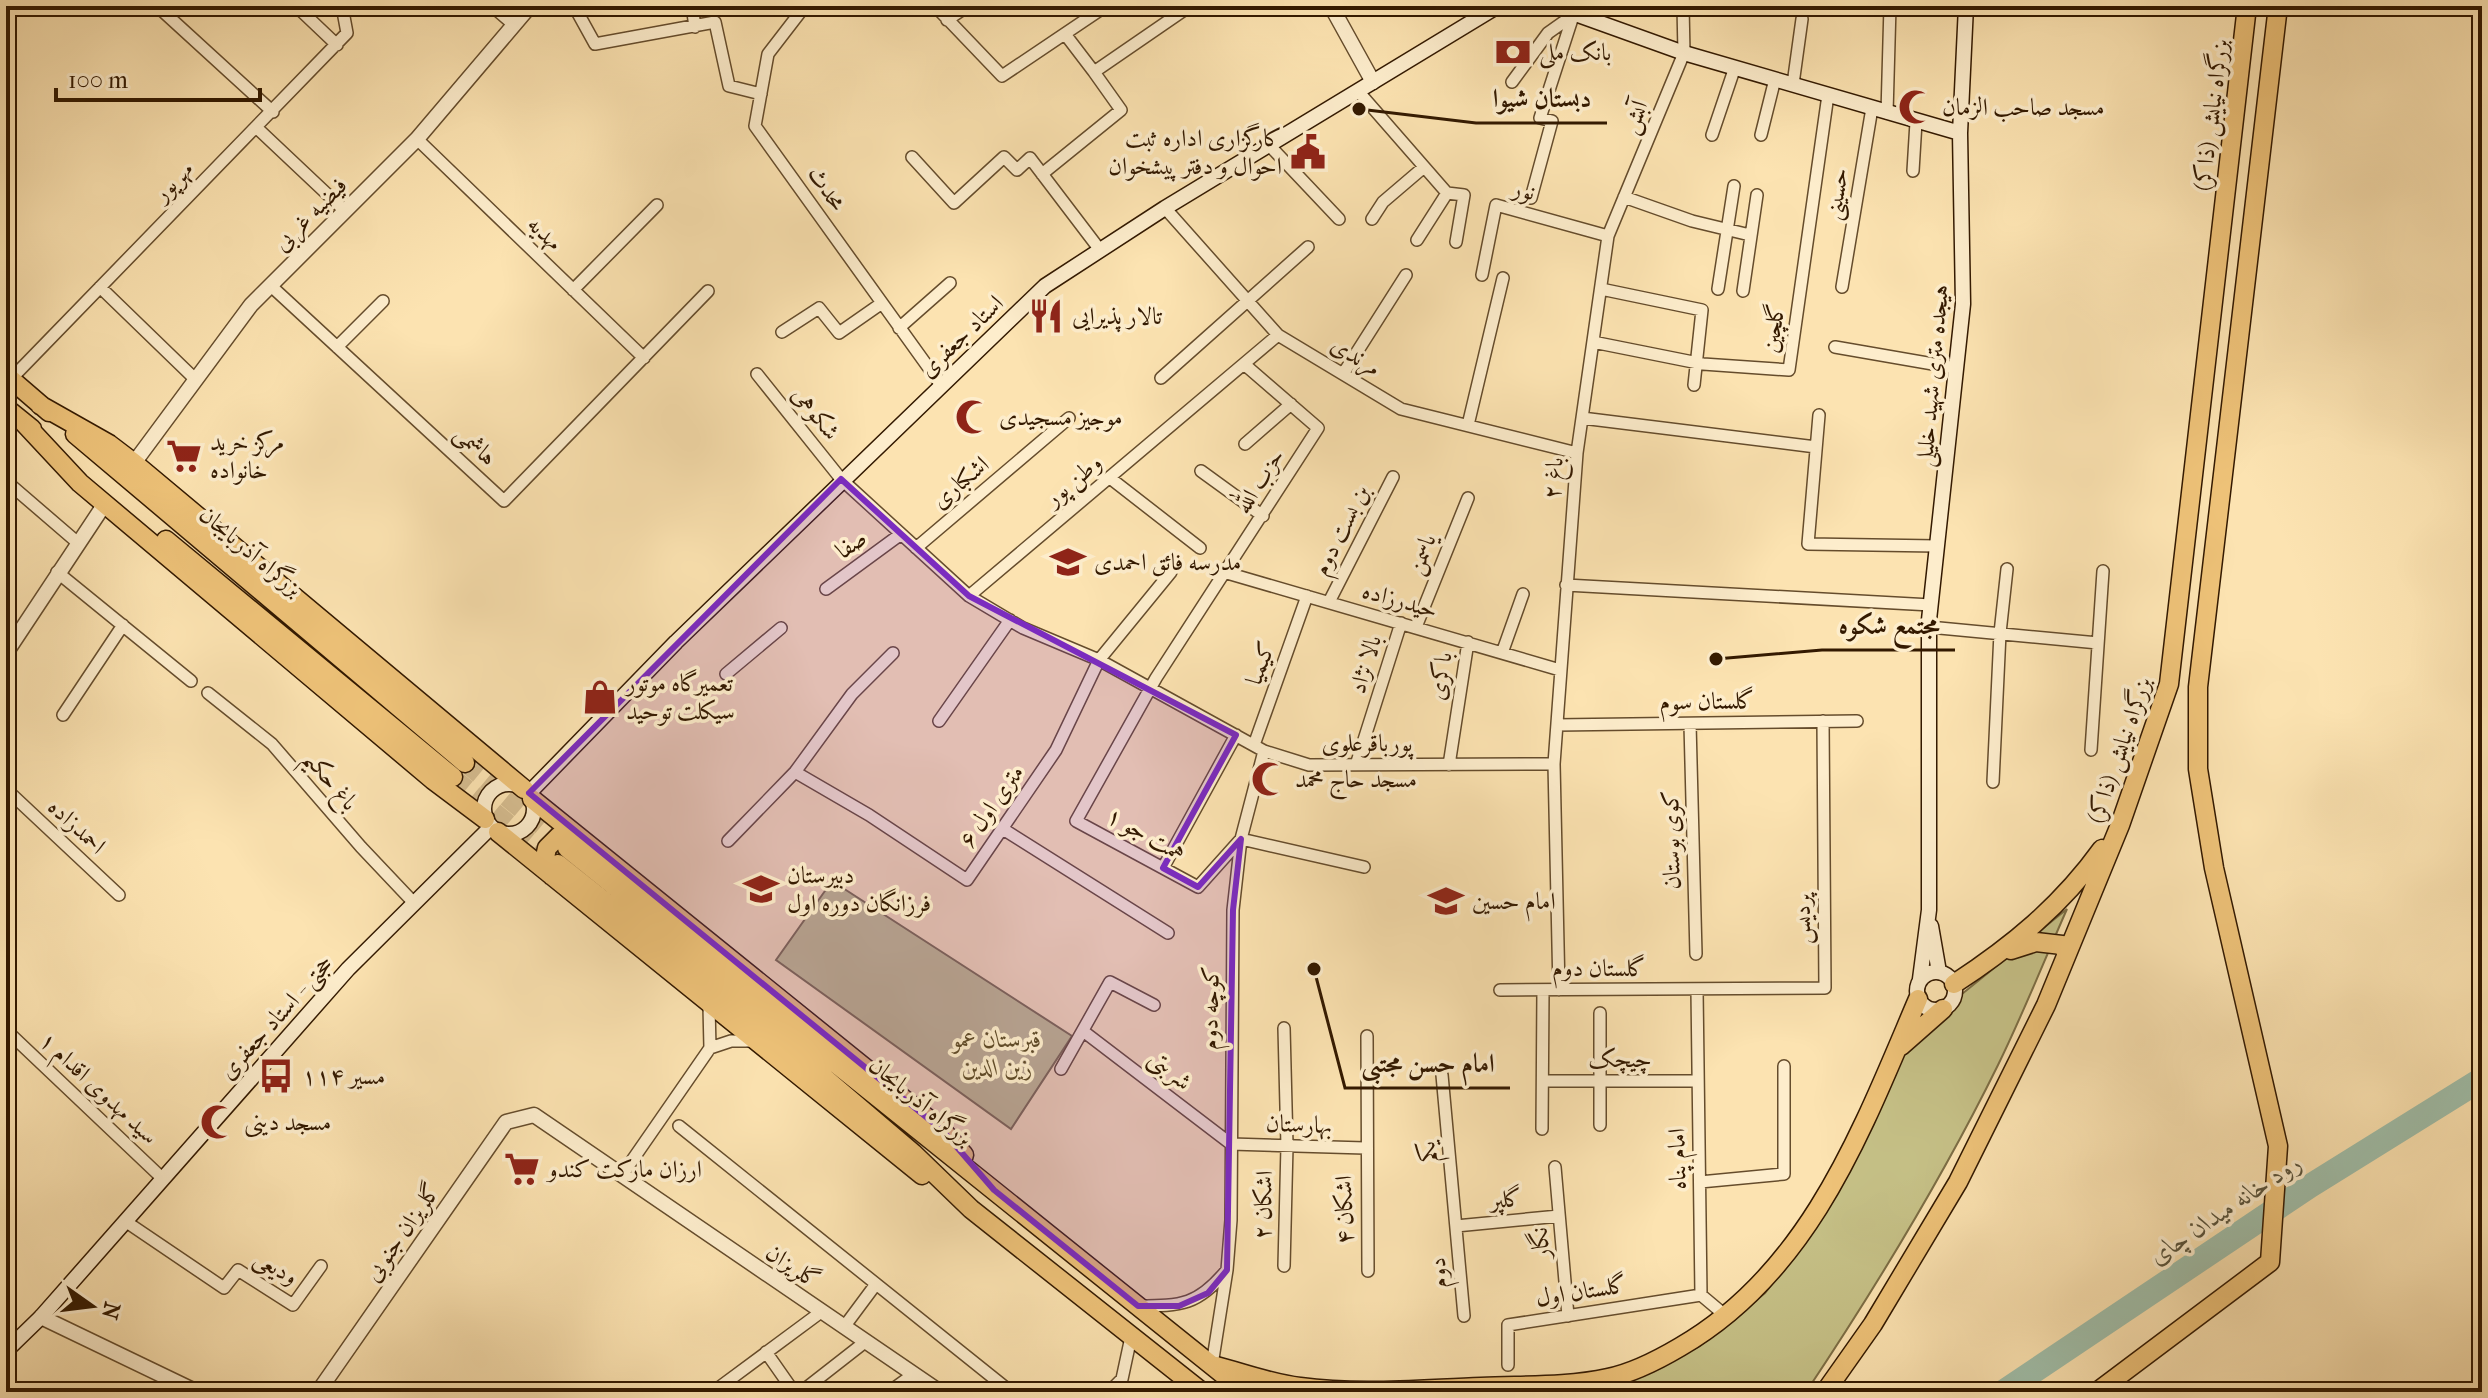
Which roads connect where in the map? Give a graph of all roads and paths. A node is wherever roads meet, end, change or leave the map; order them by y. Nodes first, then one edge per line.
1 (157, 6) edge
2 (296, 6) edge
3 (342, 6) edge
4 (492, 6) edge
5 (530, 6) edge
6 (574, 6) edge
7 (692, 6) edge
8 (805, 6) edge
9 (935, 6) edge
10 (968, 6) edge
11 (1106, 6) edge
12 (1190, 6) edge
13 (1331, 6) edge
14 (1498, 6) edge
15 (1553, 6) edge
16 (1683, 6) edge
17 (1890, 6) edge
18 (1966, 6) edge
19 (2247, 6) edge
20 (2278, 6) edge
21 (1573, 16) junction
22 (1802, 19) dead end
23 (947, 20) junction
24 (514, 25) junction
25 (695, 27) junction
26 (1065, 34) junction
27 (337, 45) junction
28 (1684, 53) junction
29 (1735, 67) junction
30 (1094, 72) junction
31 (1775, 79) junction
32 (1373, 82) junction
33 (1512, 82) dead end
34 (1793, 84) junction
35 (1358, 91) junction
36 (761, 94) junction
37 (1828, 95) junction
38 (1879, 111) junction
39 (273, 112) junction
40 (1916, 122) junction
41 (257, 128) junction
42 (1960, 133) junction
43 (1712, 135) dead end
44 (1761, 135) dead end
45 (417, 139) junction
46 (1269, 145) junction
47 (912, 157) dead end
48 (1424, 167) junction
49 (1913, 171) dead end
50 (1042, 174) junction
51 (1734, 186) dead end
52 (1447, 193) junction
53 (1757, 195) dead end
54 (1624, 197) junction
55 (1531, 198) dead end
56 (657, 205) dead end
57 (1165, 208) junction
58 (345, 211) junction
59 (1339, 219) dead end
60 (1372, 219) dead end
61 (1728, 229) junction
62 (1750, 235) junction
63 (1608, 236) junction
64 (1417, 240) dead end
65 (1456, 242) dead end
66 (1308, 247) dead end
67 (1100, 250) junction
68 (1406, 275) dead end
69 (1482, 275) dead end
70 (1503, 278) dead end
71 (950, 283) dead end
72 (270, 285) junction
73 (100, 287) junction
74 (1842, 287) dead end
75 (1601, 289) junction
76 (1718, 289) dead end
77 (573, 290) junction
78 (708, 291) dead end
79 (1743, 291) dead end
80 (383, 301) dead end
81 (882, 303) junction
82 (1247, 303) junction
83 (899, 328) junction
84 (782, 332) dead end
85 (1278, 335) junction
86 (1593, 342) junction
87 (337, 347) junction
88 (1835, 347) dead end
89 (644, 358) junction
90 (1698, 363) junction
91 (1244, 364) junction
92 (1956, 368) junction
93 (757, 374) dead end
94 (1343, 374) junction
95 (8, 377) edge
96 (1161, 378) dead end
97 (196, 380) junction
98 (941, 385) junction
99 (1694, 385) dead end
100 (1291, 404) junction
101 (40, 405) junction
102 (6, 408) edge
103 (1819, 415) dead end
104 (1069, 418) dead end
105 (1582, 418) junction
106 (24, 423) junction
107 (1468, 425) junction
108 (1245, 444) dead end
109 (1816, 447) junction
110 (1577, 453) junction
111 (134, 463) junction
112 (1201, 471) dead end
113 (1393, 477) dead end
114 (1110, 478) junction
115 (841, 479) junction
116 (6, 481) edge
117 (1468, 498) dead end
118 (104, 505) junction
119 (1263, 516) junction
120 (901, 534) junction
121 (78, 543) junction
122 (1937, 546) junction
123 (916, 548) junction
124 (1200, 548) dead end
125 (2007, 569) dead end
126 (2103, 571) dead end
127 (57, 572) junction
128 (1171, 572) dead end
129 (1227, 573) junction
130 (1566, 585) junction
131 (826, 589) dead end
132 (1523, 594) dead end
133 (969, 596) junction
134 (1307, 596) junction
135 (1329, 602) junction
136 (1931, 605) junction
137 (1010, 620) junction
138 (1401, 623) junction
139 (123, 625) junction
140 (1416, 627) junction
141 (1929, 627) junction
142 (781, 628) dead end
143 (2000, 633) junction
144 (1468, 642) junction
145 (2098, 643) junction
146 (6, 653) edge
147 (893, 653) dead end
148 (1502, 653) junction
149 (1099, 660) junction
150 (1560, 670) junction
151 (726, 674) dead end
152 (191, 681) dead end
153 (1153, 684) junction
154 (208, 693) dead end
155 (63, 715) dead end
156 (939, 721) dead end
157 (1823, 721) junction
158 (1857, 721) dead end
159 (1690, 724) junction
160 (1557, 725) junction
161 (1236, 735) junction
162 (467, 740) junction
163 (1259, 748) junction
164 (2091, 750) dead end
165 (1554, 764) junction
166 (1356, 765) junction
167 (1449, 765) junction
168 (795, 772) junction
169 (433, 780) junction
170 (1993, 782) dead end
171 (6, 789) edge
172 (528, 794) junction
173 (2120, 825) junction
174 (491, 826) junction
175 (1003, 829) junction
176 (1241, 839) junction
177 (728, 841) dead end
178 (564, 856) junction
179 (1364, 867) dead end
180 (1163, 868) junction
181 (119, 895) dead end
182 (414, 903) junction
183 (1929, 910) junction
184 (1168, 933) dead end
185 (2001, 953) junction
186 (1696, 954) dead end
187 (2067, 954) junction
188 (1946, 978) junction
189 (1920, 979) junction
190 (1500, 990) dead end
191 (1543, 990) junction
192 (1559, 990) junction
193 (1697, 990) junction
194 (1918, 999) junction
195 (1154, 1005) dead end
196 (709, 1006) junction
197 (1943, 1009) junction
198 (1600, 1013) dead end
199 (1284, 1028) dead end
200 (6, 1030) edge
201 (1083, 1031) junction
202 (1367, 1036) dead end
203 (753, 1041) junction
204 (710, 1048) junction
205 (1896, 1050) junction
206 (1784, 1066) dead end
207 (1061, 1069) dead end
208 (1442, 1075) dead end
209 (1543, 1081) junction
210 (1600, 1081) junction
211 (1698, 1081) junction
212 (534, 1115) joint
213 (1600, 1125) dead end
214 (679, 1126) dead end
215 (1542, 1129) dead end
216 (1231, 1144) junction
217 (1287, 1146) junction
218 (1365, 1148) junction
219 (1555, 1167) dead end
220 (622, 1175) junction
221 (162, 1178) junction
222 (1700, 1182) junction
223 (971, 1209) junction
224 (1559, 1216) junction
225 (125, 1221) junction
226 (1456, 1226) junction
227 (321, 1266) dead end
228 (1284, 1266) dead end
229 (1227, 1270) junction
230 (1368, 1271) dead end
231 (876, 1284) junction
232 (1701, 1295) junction
233 (1138, 1306) junction
234 (821, 1312) junction
235 (1464, 1316) dead end
236 (1568, 1316) junction
237 (1726, 1316) junction
238 (41, 1317) junction
239 (844, 1327) junction
240 (1131, 1337) junction
241 (865, 1342) junction
242 (6, 1351) edge
243 (766, 1352) junction
244 (1212, 1365) junction
245 (1508, 1365) dead end
246 (1168, 1367) junction
247 (2132, 1368) junction
248 (914, 1374) junction
249 (197, 1392) edge
250 (318, 1392) edge
251 (713, 1392) edge
252 (794, 1392) edge
253 (801, 1392) edge
254 (889, 1392) edge
255 (940, 1392) edge
256 (1011, 1392) edge
257 (1109, 1392) edge
258 (1178, 1392) edge
259 (1202, 1392) edge
260 (1245, 1392) edge
261 (1340, 1392) edge
262 (1825, 1392) edge
263 (2097, 1392) edge
264 (2108, 1392) edge

1 - 39 street
2 - 27 street
3 - 27 street
4 - 24 street
5 - 24 main road, فیضیه غربی
6 - 25 street
7 - 25 street
8 - 36 street, محدث
9 - 23 street
10 - 23 street
11 - 26 street
12 - 30 street
13 - 32 main road
14 - 32 main road, استاد جعفری
15 - 21 main road
16 - 28 street
17 - 38 street, حسینی
18 - 42 main road, هیجده متری شهید خلیلی
19 - 173 highway, بزرگراه نیایش (ذاکر)
20 - 247 highway
21 - 28 main road
21 - 33 street
21 - 55 street
22 - 34 street
23 - 26 street
24 - 45 main road, فیضیه غربی
25 - 36 street
26 - 30 street
27 - 39 street, مهرپور
28 - 29 main road
28 - 54 street, آبش
29 - 31 main road
29 - 43 street
30 - 50 street
31 - 34 main road
31 - 44 street
32 - 35 main road, استاد جعفری
34 - 37 main road
35 - 46 main road, استاد جعفری
35 - 48 street
36 - 81 street, محدث
37 - 38 main road
37 - 90 street, گلچین
38 - 40 main road
38 - 74 street, حسینی
39 - 41 street, مهرپور
40 - 42 main road
40 - 49 street
41 - 58 street
41 - 73 street, مهرپور
42 - 92 main road, هیجده متری شهید خلیلی
45 - 58 main road, فیضیه غربی
45 - 77 street, مهدیه
46 - 57 main road, استاد جعفری
46 - 59 street
47 - 50 street
48 - 52 street
48 - 60 street
50 - 67 street
51 - 61 street
52 - 64 street
52 - 65 street
53 - 62 street
54 - 61 street
54 - 63 street, آبش
56 - 77 street
57 - 67 main road, استاد جعفری
57 - 82 street, مرندی
58 - 72 main road, فیضیه غربی
61 - 62 street
61 - 76 street
62 - 79 street
63 - 69 street, نور
63 - 75 street, باغ ۲
66 - 82 street
67 - 98 main road, استاد جعفری
68 - 94 street
70 - 107 street
71 - 83 street
72 - 87 street, هاشمی
72 - 97 main road, فیضیه غربی
73 - 95 street, مهرپور
73 - 97 street
75 - 86 street, باغ ۲
75 - 90 street
77 - 89 street, مهدیه
78 - 89 street
80 - 87 street
81 - 83 street, محدث
81 - 84 street
82 - 85 street, مرندی
82 - 96 street
83 - 98 street, محدث
85 - 91 street, وطن پور
85 - 94 street, مرندی
86 - 90 street, گلچین
86 - 105 street, باغ ۲
87 - 89 street, هاشمی
88 - 92 street
90 - 99 street
91 - 100 street, حزب الله
91 - 114 street, وطن پور
92 - 122 main road, هیجده متری شهید خلیلی
93 - 115 street, شکوهی
94 - 107 street, مرندی
95 - 101 highway, بزرگراه آذربایجان
97 - 111 main road, فیضیه غربی
98 - 115 main road, استاد جعفری
100 - 108 street
100 - 119 street, حزب الله
101 - 106 highway, بزرگراه آذربایجان
101 - 111 highway
102 - 106 highway, بزرگراه آذربایجان
103 - 109 street
104 - 123 street, اشکباری
105 - 109 street
105 - 110 street, باغ ۲
106 - 118 highway
107 - 110 street, مرندی
109 - 122 street
110 - 130 street, باغ ۲
111 - 162 highway
112 - 119 street
113 - 135 street, بن بست دوم
114 - 124 street
114 - 133 street, وطن پور
115 - 120 street, شکوهی
115 - 172 main road, استاد جعفری
116 - 121 street
117 - 140 street, یاسمن
118 - 121 main road
118 - 169 highway
119 - 129 street, حزب الله
120 - 123 street, شکوهی
120 - 131 street, صفا
121 - 127 main road
122 - 136 main road, هیجده متری شهید خلیلی
123 - 133 street, شکوهی
125 - 143 street
126 - 145 street
127 - 139 street
127 - 146 main road
128 - 149 street, ۶ متری اول
129 - 134 street, حیدرزاده
129 - 153 street, حزب الله
130 - 136 street
130 - 150 street, باغ ۲
132 - 148 street
133 - 137 street, پورباقرعلوی
134 - 135 street, حیدرزاده
134 - 163 street, کیمیا
135 - 138 street, حیدرزاده
136 - 141 main road, هیجده متری شهید خلیلی
137 - 149 street, پورباقرعلوی
137 - 156 street
138 - 140 street, حیدرزاده
138 - 166 street, بالا نژاد
139 - 152 street
139 - 155 street
140 - 144 street, حیدرزاده
141 - 143 street
141 - 183 main road, هیجده متری شهید خلیلی
142 - 151 street
143 - 145 street
143 - 170 street
144 - 148 street, حیدرزاده
144 - 167 street, باکری
145 - 164 street
147 - 168 street
148 - 150 street, حیدرزاده
149 - 153 street, پورباقرعلوی
149 - 175 street, ۶ متری اول
150 - 160 street, باغ ۲
153 - 161 street, پورباقرعلوی
153 - 180 street, همت جو ۱
154 - 182 street, باغ حکیم
157 - 158 street, گلستان سوم
157 - 159 street, گلستان سوم
157 - 193 street, پردیس
159 - 160 street, گلستان سوم
159 - 186 street, کوی بوستان
160 - 165 street
161 - 163 street, پورباقرعلوی
161 - 180 street
162 - 169 highway
162 - 172 highway
163 - 166 street, پورباقرعلوی
163 - 176 street, کوچه دوم
165 - 167 street, پورباقرعلوی
165 - 192 street
166 - 167 street, پورباقرعلوی
168 - 175 street, ۶ متری اول
168 - 177 street
169 - 174 highway
171 - 181 street, احمدزاده
172 - 174 main road
172 - 174 main road
172 - 178 highway
173 - 185 highway
173 - 187 highway, بزرگراه نیایش (ذاکر)
174 - 178 highway
174 - 182 main road, حجتی - استاد جعفری
175 - 184 street
176 - 179 street
176 - 180 street, همت جو ۱
176 - 216 street, کوچه دوم
178 - 196 highway
178 - 223 highway, بزرگراه آذربایجان
178 - 233 highway, بزرگراه آذربایجان
182 - 221 main road, حجتی - استاد جعفری
183 - 188 main road, هیجده متری شهید خلیلی
183 - 189 main road, هیجده متری شهید خلیلی
185 - 187 highway
185 - 188 highway
187 - 262 highway, بزرگراه نیایش (ذاکر)
188 - 189 main road
188 - 197 main road
189 - 194 main road
190 - 191 street, گلستان دوم
191 - 192 street, گلستان دوم
191 - 209 street
192 - 193 street, گلستان دوم
193 - 211 street, امام پناه
194 - 197 main road
194 - 205 highway
195 - 201 street
196 - 203 highway
196 - 204 street
197 - 205 highway
198 - 210 street
199 - 217 street, اشکان ۲
200 - 221 street, سید مهدوی اقدام ۱
201 - 207 street
201 - 216 street, شربتی
202 - 218 street, اشکان ۴
203 - 204 street
203 - 223 highway
204 - 220 street
205 - 237 highway
206 - 222 street
208 - 226 street, یکم
209 - 210 street, چیچک
209 - 215 street
210 - 211 street, چیچک
210 - 213 street
211 - 222 street, امام پناه
212 - 220 main road, گلریزان
212 - 250 main road, گلریزان جنوبی
214 - 231 street
216 - 217 street, بهارستان
216 - 229 street, کوچه دوم
217 - 218 street, بهارستان
217 - 228 street, اشکان ۲
218 - 230 street, اشکان ۴
219 - 224 street, نگار
220 - 234 main road, گلریزان
221 - 225 main road, حجتی - استاد جعفری
222 - 232 street, امام پناه
223 - 240 highway, بزرگراه آذربایجان
224 - 226 street, گلپر
224 - 236 street, نگار
225 - 227 street, ودیعی
225 - 238 main road, حجتی - استاد جعفری
226 - 235 street, دوم
229 - 233 street
229 - 244 street, کوچه دوم
231 - 239 street
231 - 256 street
232 - 236 street, گلستان اول
232 - 237 street
233 - 244 highway, بزرگراه آذربایجان
234 - 239 main road, گلریزان
234 - 243 street
236 - 245 street, گلستان اول
237 - 261 highway
238 - 242 main road, حجتی - استاد جعفری
238 - 249 main road
239 - 241 main road, گلریزان
240 - 246 highway, بزرگراه آذربایجان
240 - 257 street
241 - 248 main road, گلریزان
241 - 253 street
243 - 251 street
243 - 252 street
244 - 260 highway, بزرگراه آذربایجان
244 - 261 highway
246 - 258 highway
246 - 259 highway, بزرگراه آذربایجان
247 - 263 highway
247 - 264 highway
248 - 254 street
248 - 255 main road, گلریزان

